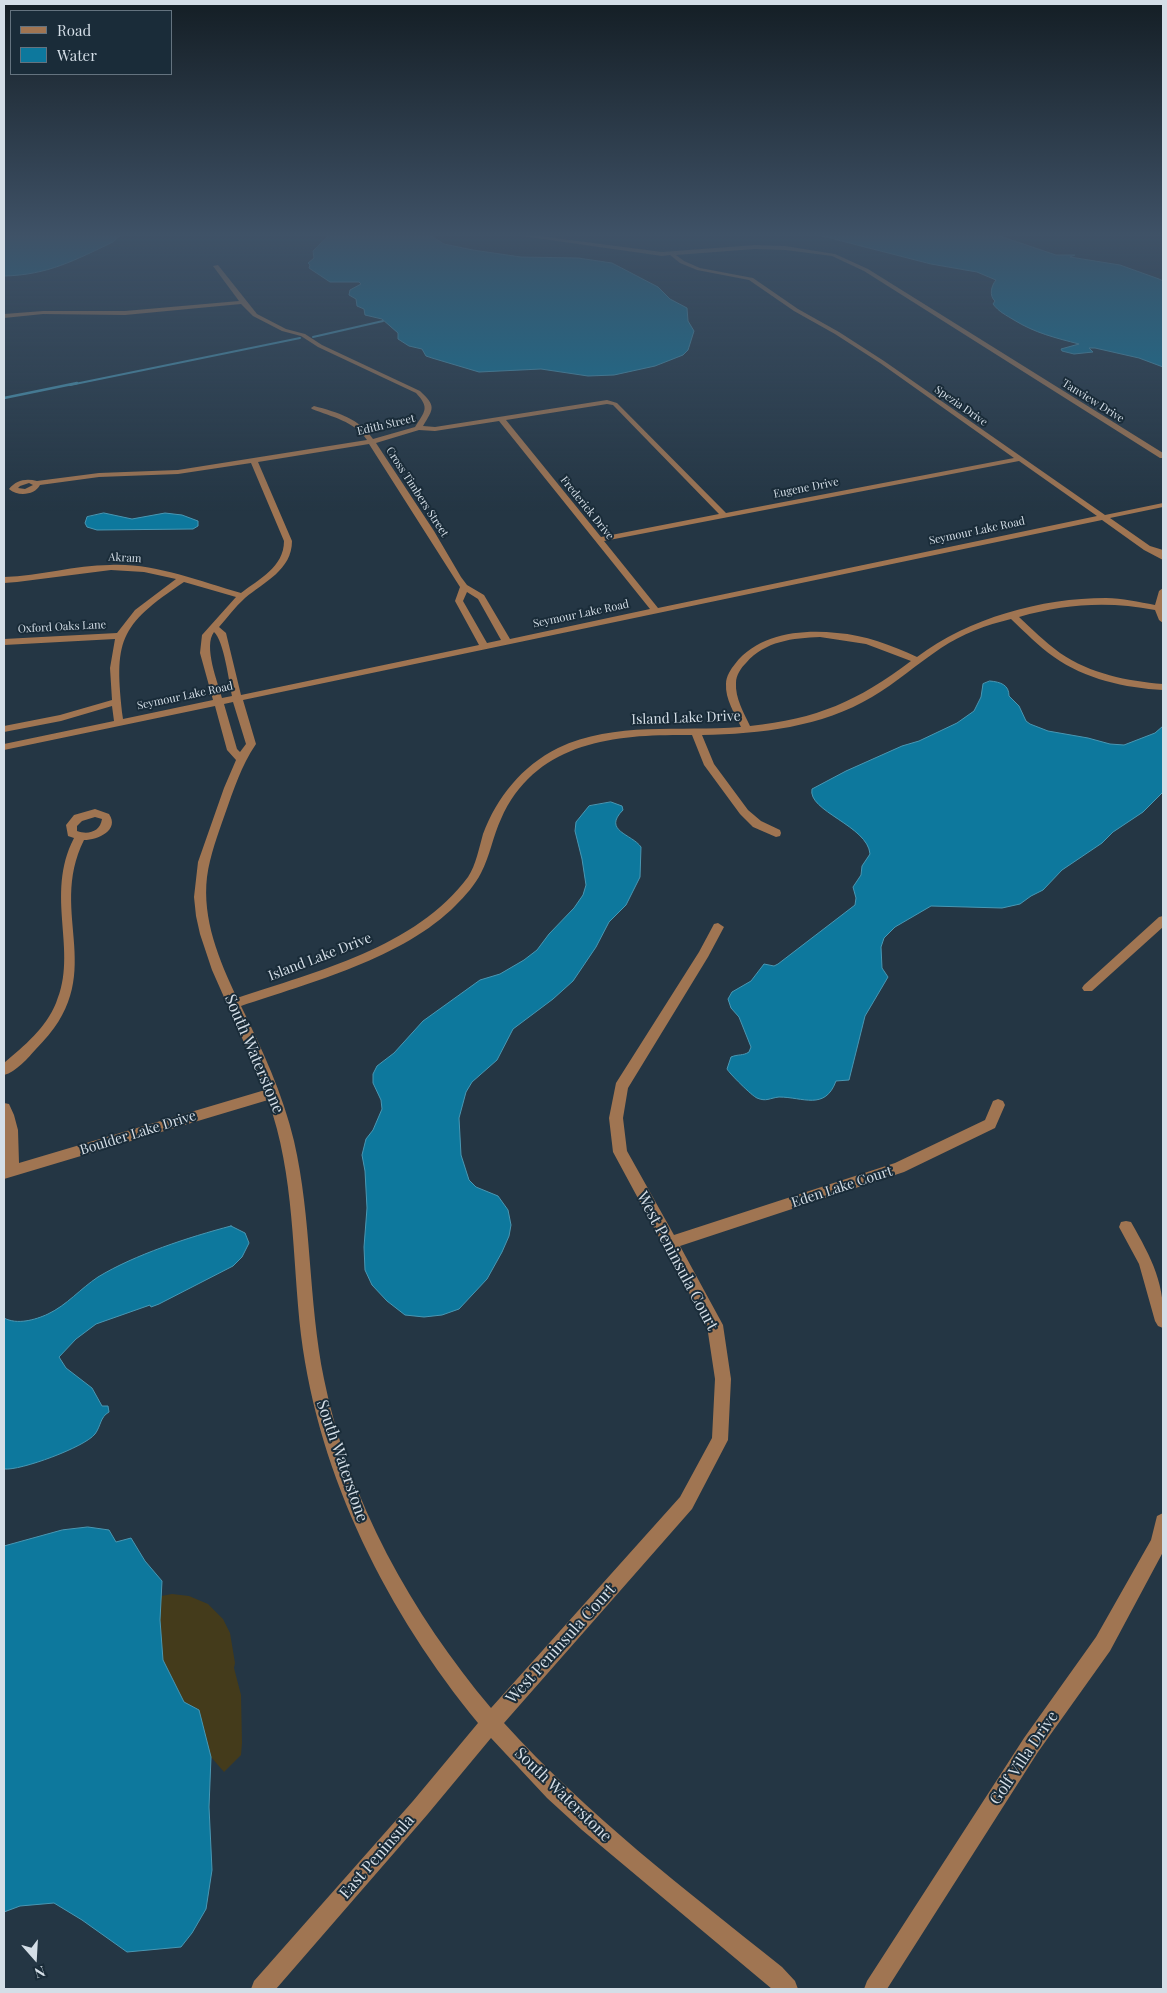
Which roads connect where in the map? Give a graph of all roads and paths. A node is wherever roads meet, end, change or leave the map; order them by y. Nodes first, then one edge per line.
1 (276, 326) edge
2 (825, 326) edge
3 (955, 326) edge
4 (314, 408) dead end
5 (501, 418) junction
6 (418, 428) junction
7 (371, 442) junction
8 (1163, 456) edge
9 (1019, 459) junction
10 (254, 460) junction
11 (37, 483) dead end
12 (1163, 505) edge
13 (724, 515) junction
14 (1102, 518) junction
15 (598, 540) junction
16 (1147, 548) junction
17 (1163, 552) edge
18 (1163, 558) edge
19 (182, 579) junction
20 (4, 580) edge
21 (464, 587) junction
22 (1163, 591) edge
23 (242, 596) junction
24 (1159, 608) junction
25 (656, 611) junction
26 (1013, 616) junction
27 (1163, 620) edge
28 (215, 629) junction
29 (120, 636) junction
30 (4, 642) edge
31 (507, 642) junction
32 (484, 647) junction
33 (917, 660) junction
34 (1163, 687) edge
35 (237, 698) junction
36 (117, 702) junction
37 (219, 702) junction
38 (120, 723) junction
39 (4, 729) edge
40 (747, 730) junction
41 (696, 732) junction
42 (4, 747) edge
43 (240, 758) junction
44 (776, 832) dead end
45 (80, 837) dead end
46 (1163, 920) edge
47 (718, 927) dead end
48 (1088, 988) dead end
49 (233, 1004) junction
50 (4, 1070) edge
51 (272, 1093) junction
52 (998, 1105) dead end
53 (4, 1108) edge
54 (8, 1172) edge
55 (1126, 1227) dead end
56 (670, 1243) junction
57 (1163, 1321) edge
58 (1163, 1522) edge
59 (491, 1723) junction
60 (262, 1989) edge
61 (787, 1989) edge
62 (875, 1989) edge

1 - 6 street
2 - 9 street, Spezia Drive
3 - 8 street, Tanview Drive
4 - 7 street, Cross Timbers Street
5 - 6 street, Edith Street
5 - 13 street, Edith Street
5 - 15 street, Frederick Drive
6 - 7 street, Edith Street
7 - 10 street, Edith Street
7 - 21 street, Cross Timbers Street
9 - 13 street, Eugene Drive
9 - 14 street, Spezia Drive
10 - 11 street, Edith Street
10 - 23 street
12 - 14 street, Seymour Lake Road
13 - 15 street, Eugene Drive
14 - 16 street, Spezia Drive
14 - 25 street, Seymour Lake Road
15 - 25 street, Frederick Drive
16 - 17 street
16 - 18 street, Spezia Drive
19 - 20 street, Akram
19 - 23 street, Akram
19 - 29 street
21 - 31 street, Cross Timbers Street
21 - 32 street
22 - 24 street
23 - 28 street
24 - 26 street, Island Lake Drive
24 - 27 street
25 - 31 street, Seymour Lake Road
26 - 33 street, Island Lake Drive
26 - 34 street
28 - 35 street
28 - 37 street
29 - 30 street, Oxford Oaks Lane
29 - 36 street
31 - 32 street, Seymour Lake Road
32 - 35 street, Seymour Lake Road
33 - 40 street, Island Lake Drive
33 - 40 street
35 - 37 street, Seymour Lake Road
35 - 43 street, South Waterstone
36 - 38 street
36 - 39 street
37 - 38 street, Seymour Lake Road
37 - 43 street
38 - 42 street, Seymour Lake Road
40 - 41 street, Island Lake Drive
41 - 44 street
41 - 49 street, Island Lake Drive
43 - 49 street, South Waterstone
45 - 50 street
46 - 48 street
47 - 56 street, West Peninsula Court
49 - 51 street, South Waterstone
51 - 54 street, Boulder Lake Drive
51 - 59 street, South Waterstone
52 - 56 street, Eden Lake Court
53 - 54 street
55 - 57 street
56 - 59 street, West Peninsula Court
58 - 62 street, Golf Villa Drive
59 - 60 street, East Peninsula
59 - 61 street, South Waterstone

